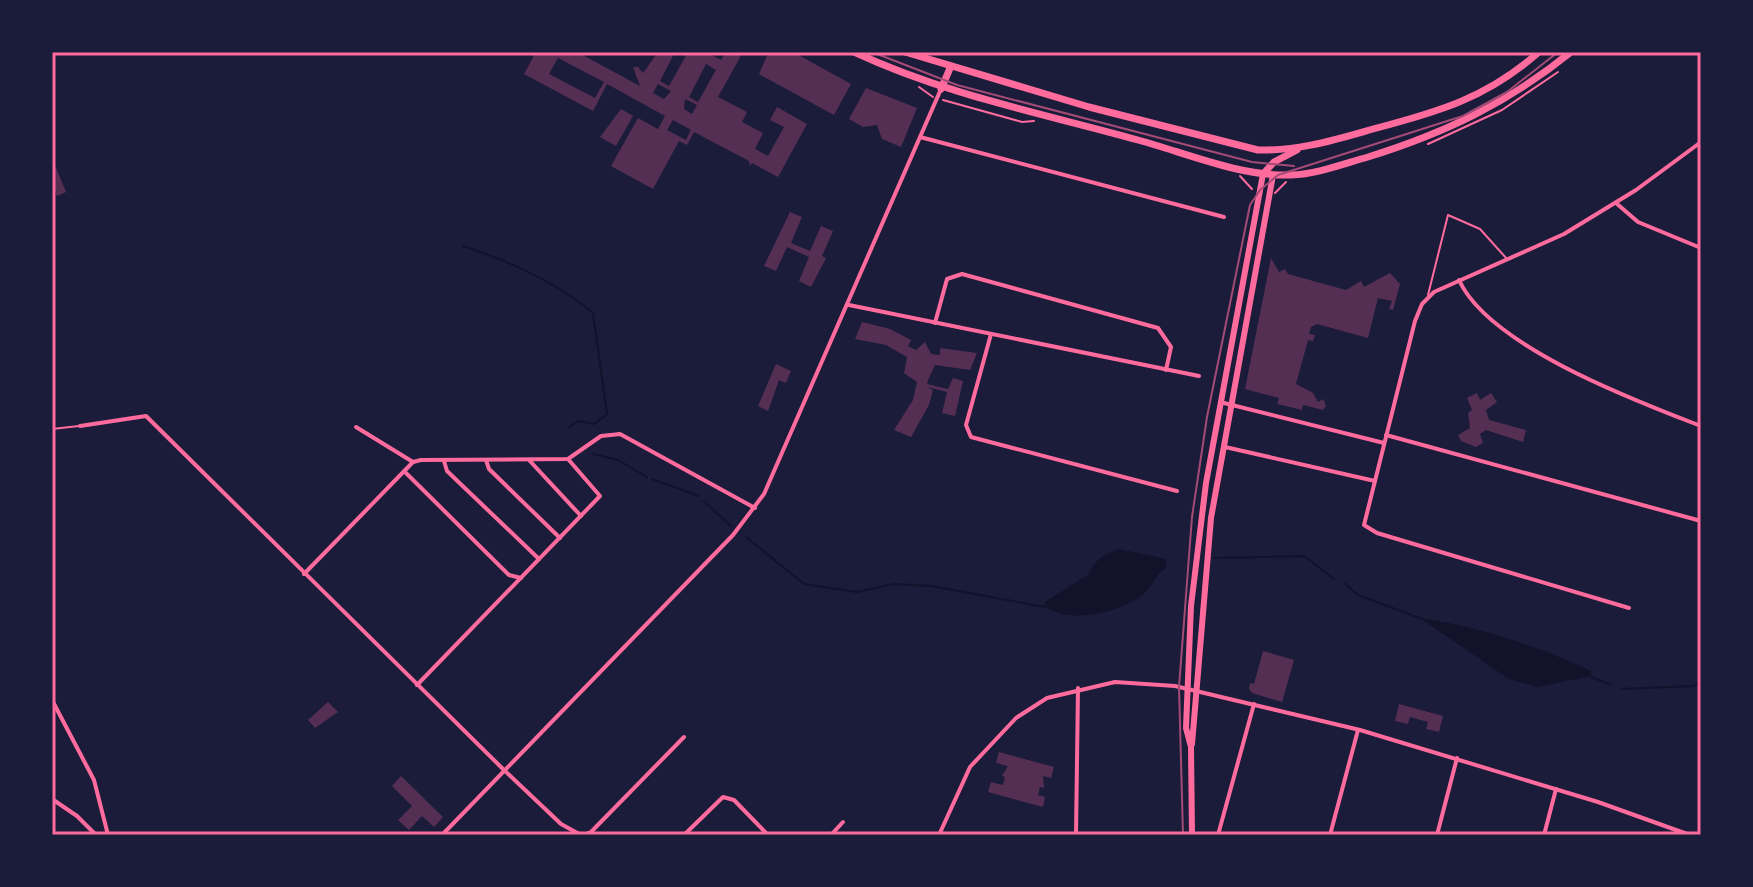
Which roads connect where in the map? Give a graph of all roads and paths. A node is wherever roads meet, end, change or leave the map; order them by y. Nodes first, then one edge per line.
1 (854, 52) edge
2 (905, 52) edge
3 (1539, 52) edge
4 (1571, 52) edge
5 (951, 66) junction
6 (927, 83) junction
7 (941, 89) junction
8 (937, 98) junction
9 (1041, 120) dead end
10 (920, 137) junction
11 (1701, 142) edge
12 (1299, 149) junction
13 (1258, 150) junction
14 (1270, 166) junction
15 (1236, 174) dead end
16 (1263, 174) junction
17 (1273, 175) junction
18 (1246, 181) dead end
19 (1616, 203) junction
20 (1224, 217) dead end
21 (1701, 248) edge
22 (1508, 260) junction
23 (1459, 280) junction
24 (1427, 298) junction
25 (849, 305) junction
26 (935, 323) junction
27 (991, 334) junction
28 (1166, 370) junction
29 (1199, 376) dead end
30 (1219, 402) junction
31 (1229, 404) junction
32 (80, 426) joint
33 (1701, 426) edge
34 (356, 427) dead end
35 (52, 429) edge
36 (1386, 435) junction
37 (1384, 443) junction
38 (1222, 446) junction
39 (529, 459) junction
40 (568, 459) junction
41 (444, 460) junction
42 (486, 460) junction
43 (413, 462) junction
44 (406, 472) junction
45 (1375, 481) junction
46 (1177, 491) dead end
47 (755, 508) junction
48 (581, 516) junction
49 (1701, 521) edge
50 (560, 538) junction
51 (539, 559) junction
52 (304, 574) junction
53 (521, 578) junction
54 (1629, 608) dead end
55 (417, 685) junction
56 (1078, 688) junction
57 (1188, 689) junction
58 (1197, 691) junction
59 (52, 700) edge
60 (1254, 704) junction
61 (1358, 730) junction
62 (684, 737) dead end
63 (1191, 747) junction
64 (1457, 758) junction
65 (504, 770) junction
66 (1556, 791) junction
67 (52, 799) edge
68 (843, 822) dead end
69 (96, 835) edge
70 (108, 835) edge
71 (442, 835) edge
72 (582, 835) edge
73 (684, 835) edge
74 (768, 835) edge
75 (831, 835) edge
76 (939, 835) edge
77 (1076, 835) edge
78 (1192, 835) edge
79 (1218, 835) edge
80 (1330, 835) edge
81 (1437, 835) edge
82 (1544, 835) edge
83 (1690, 835) edge

1 - 6 main road
2 - 5 main road
3 - 12 main road
4 - 17 main road
5 - 7 main road
5 - 13 main road
6 - 7 main road
6 - 8 path
7 - 8 street
7 - 16 main road
8 - 9 path
8 - 10 street
10 - 20 street
10 - 25 street
11 - 19 street
12 - 13 main road
12 - 14 main road
13 - 14 main road
14 - 16 main road
14 - 17 main road
15 - 18 path
16 - 17 main road
16 - 30 main road
17 - 31 main road
19 - 21 street
19 - 22 street
22 - 23 street
22 - 24 lane
23 - 24 street
23 - 33 street
24 - 36 street
25 - 26 street
25 - 47 street
26 - 27 street
26 - 28 street
27 - 28 street
27 - 46 street
28 - 29 street
30 - 31 street
30 - 57 main road
31 - 37 street
31 - 38 main road
32 - 35 lane
32 - 52 street
34 - 43 street
36 - 37 street
36 - 49 street
37 - 45 street
38 - 45 street
38 - 58 main road
39 - 40 street
39 - 42 street
39 - 48 street
40 - 47 street
40 - 48 street
41 - 42 street
41 - 43 street
41 - 51 street
42 - 50 street
43 - 44 street
44 - 52 street
44 - 53 street
45 - 54 street
47 - 65 street
48 - 50 street
50 - 51 street
51 - 53 street
52 - 55 street
53 - 55 street
55 - 65 street
56 - 57 street
56 - 76 street
56 - 77 street
57 - 58 street
57 - 63 main road
58 - 60 street
58 - 63 main road
59 - 70 street
60 - 61 street
60 - 79 street
61 - 64 street
61 - 80 street
62 - 72 street
63 - 78 main road
64 - 66 street
64 - 81 street
65 - 71 street
65 - 72 street
66 - 82 street
66 - 83 street
67 - 69 street
68 - 75 street
73 - 74 street

